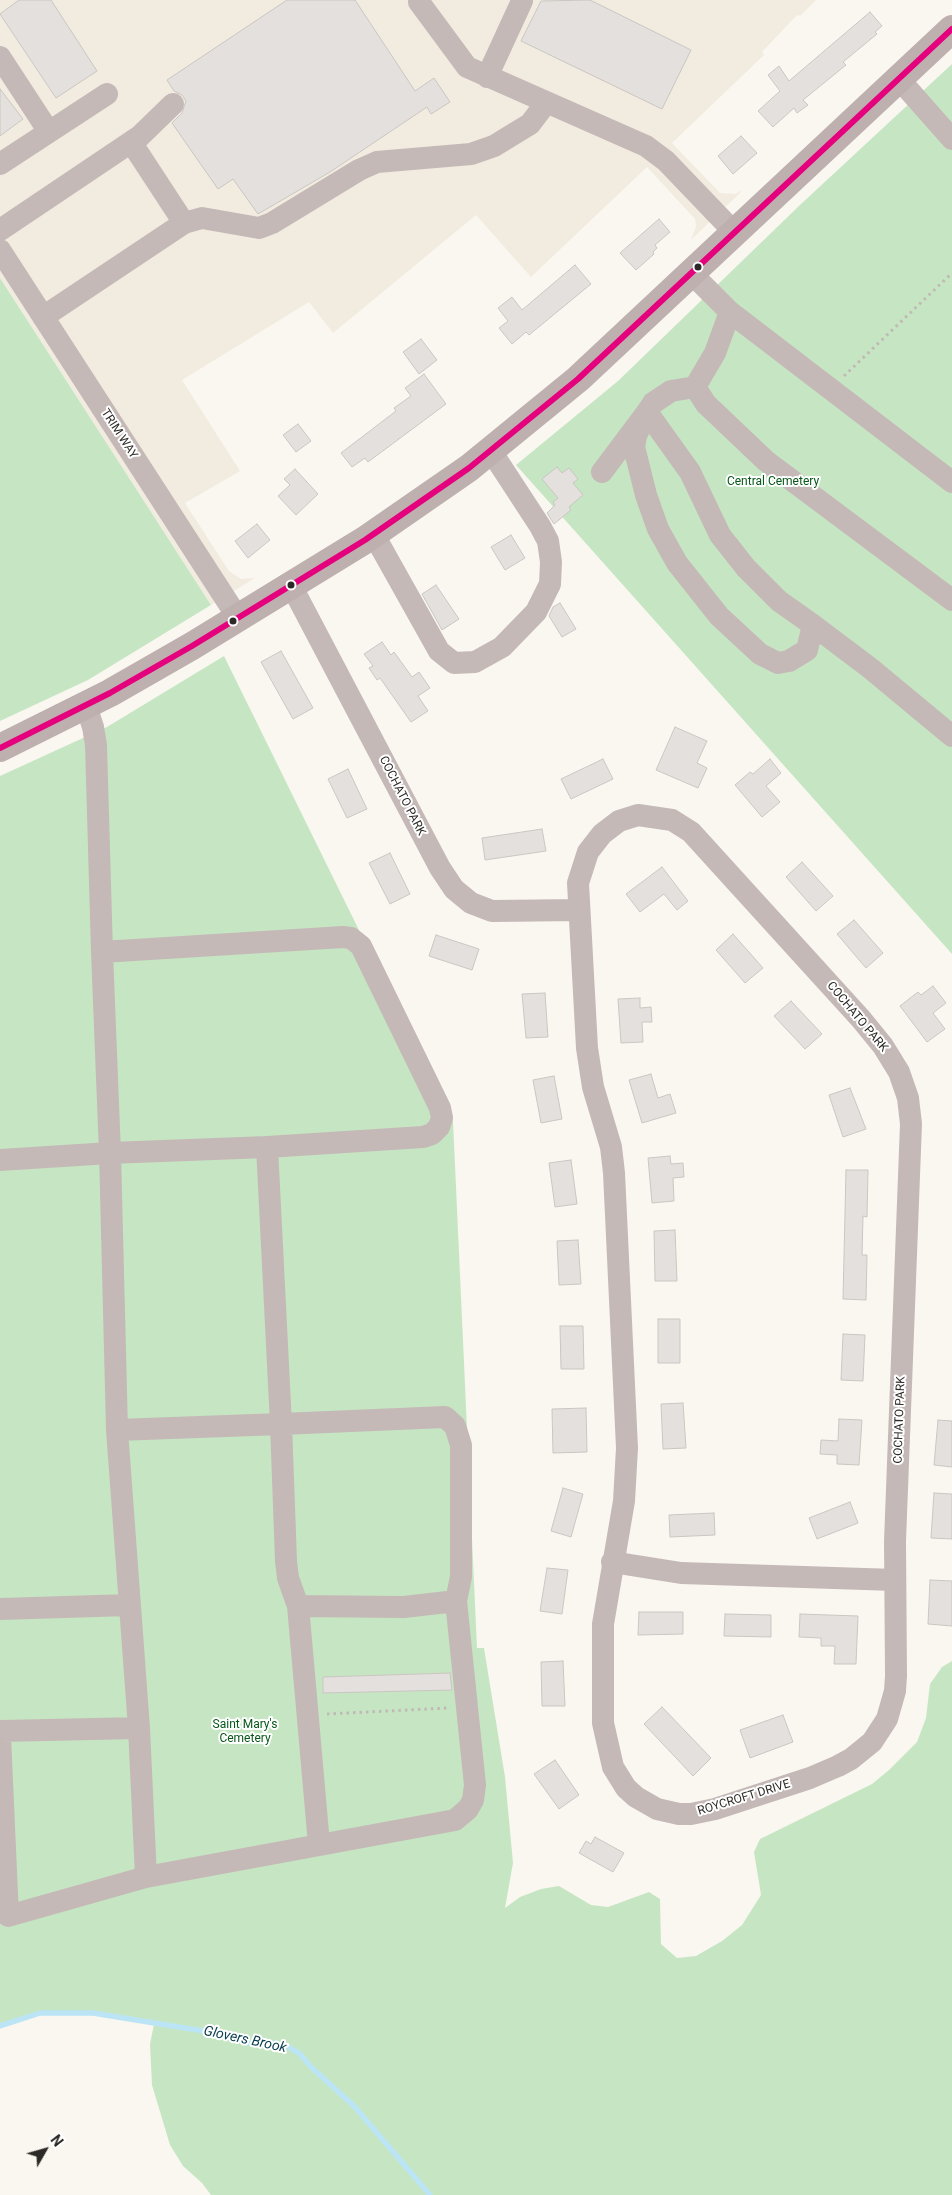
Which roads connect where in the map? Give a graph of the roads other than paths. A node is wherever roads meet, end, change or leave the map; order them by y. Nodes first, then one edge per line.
1 (522, 1) edge
2 (419, 2) dead end
3 (952, 29) edge
4 (0, 58) edge
5 (487, 77) junction
6 (899, 79) junction
7 (107, 94) dead end
8 (546, 103) junction
9 (173, 104) dead end
10 (49, 132) junction
11 (952, 139) edge
12 (131, 142) junction
13 (0, 164) edge
14 (184, 223) junction
15 (0, 230) edge
16 (734, 232) junction
17 (0, 250) edge
18 (691, 273) junction
19 (730, 312) junction
20 (43, 317) junction
21 (695, 387) junction
22 (647, 412) junction
23 (491, 451) junction
24 (602, 472) dead end
25 (952, 482) edge
26 (374, 534) junction
27 (291, 585) junction
28 (952, 600) edge
29 (238, 618) junction
30 (813, 625) junction
31 (86, 706) junction
32 (952, 736) edge
33 (0, 748) edge
34 (579, 910) junction
35 (102, 952) junction
36 (267, 1147) junction
37 (110, 1153) junction
38 (0, 1160) edge
39 (281, 1424) junction
40 (117, 1430) junction
41 (612, 1562) junction
42 (895, 1580) junction
43 (456, 1602) junction
44 (129, 1605) junction
45 (298, 1606) junction
46 (0, 1609) edge
47 (895, 1643) joint
48 (602, 1644) joint
49 (139, 1728) junction
50 (0, 1731) edge
51 (0, 1736) edge
52 (319, 1844) junction
53 (146, 1877) junction
54 (4, 1917) edge

1 - 5 street
2 - 5 street
3 - 6 main road
4 - 10 street
5 - 8 street
6 - 11 street
6 - 16 main road
7 - 10 street
8 - 14 street
8 - 16 street
9 - 12 street
10 - 13 street
12 - 14 street
12 - 15 street
14 - 20 street
16 - 18 main road
17 - 20 street, TRIM WAY
18 - 19 street
18 - 23 main road
19 - 21 street
19 - 25 street
20 - 29 street, TRIM WAY
21 - 22 street
21 - 28 street
22 - 24 street
22 - 30 street
22 - 30 street
23 - 26 main road
23 - 26 street
26 - 27 main road
27 - 29 main road
27 - 34 street, COCHATO PARK
29 - 31 main road
30 - 32 street
31 - 33 main road
31 - 35 street
34 - 41 street, COCHATO PARK
34 - 42 street, COCHATO PARK
35 - 36 street
35 - 37 street
36 - 37 street
36 - 39 street
37 - 38 street
37 - 40 street
39 - 40 street
39 - 43 street
39 - 45 street
40 - 44 street
41 - 42 street
41 - 48 street, COCHATO PARK
42 - 47 street, COCHATO PARK
43 - 45 street
43 - 52 street
44 - 46 street
44 - 49 street
45 - 52 street
47 - 48 street, ROYCROFT DRIVE
49 - 50 street
49 - 53 street
51 - 54 street
52 - 53 street
53 - 54 street

